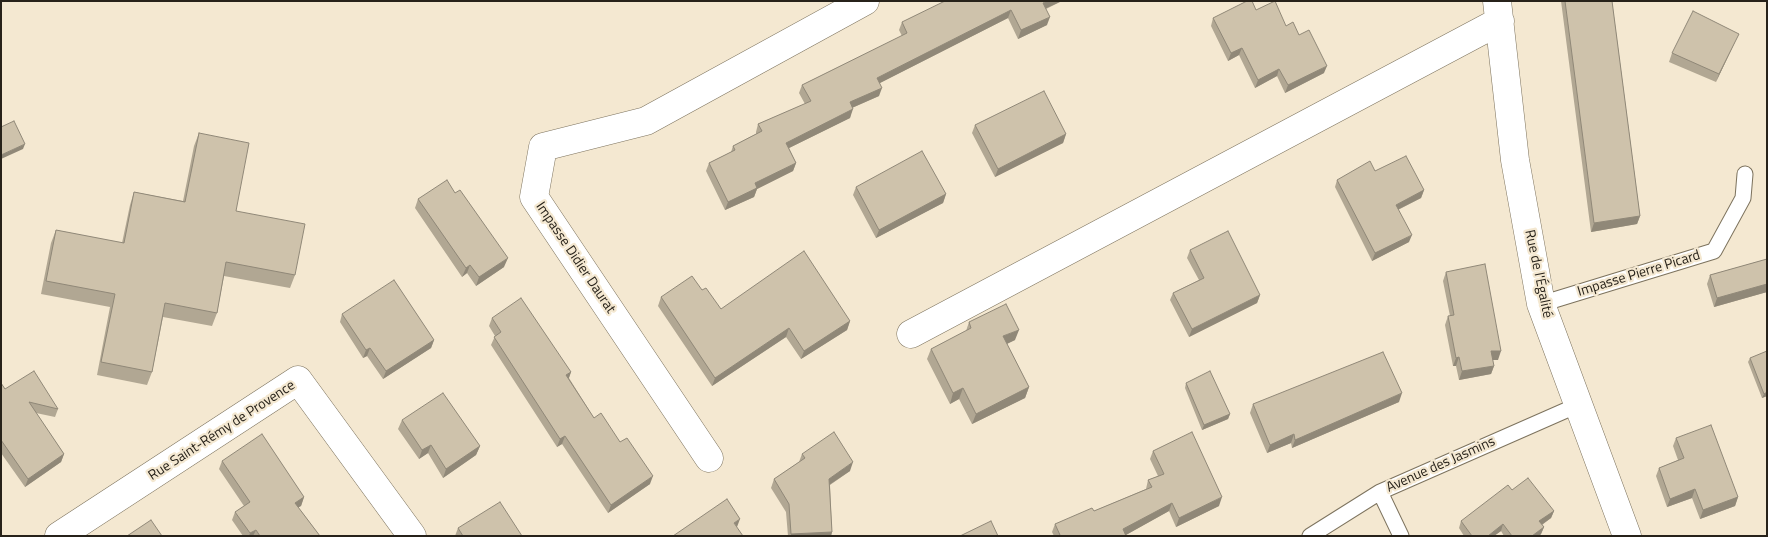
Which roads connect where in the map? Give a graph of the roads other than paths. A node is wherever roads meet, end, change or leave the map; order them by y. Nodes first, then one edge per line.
1 (865, 1) edge
2 (1498, 11) edge
3 (1744, 174) dead end
4 (1541, 304) junction
5 (911, 334) dead end
6 (1578, 405) junction
7 (709, 458) dead end
8 (1380, 492) junction
9 (59, 536) edge
10 (412, 536) edge
11 (1310, 536) edge
12 (1401, 536) edge
13 (1627, 536) edge

1 - 7 street, Impasse Didier Daurat
2 - 4 street, Rue de l'Égalité
2 - 5 street
3 - 4 lane, Impasse Pierre Picard
4 - 6 street, Rue de l'Égalité
6 - 8 lane, Avenue des Jasmins
6 - 13 street, Rue de l'Égalité
8 - 11 lane, Avenue des Jasmins
8 - 12 lane
9 - 10 street, Rue Saint-Rémy de Provence

